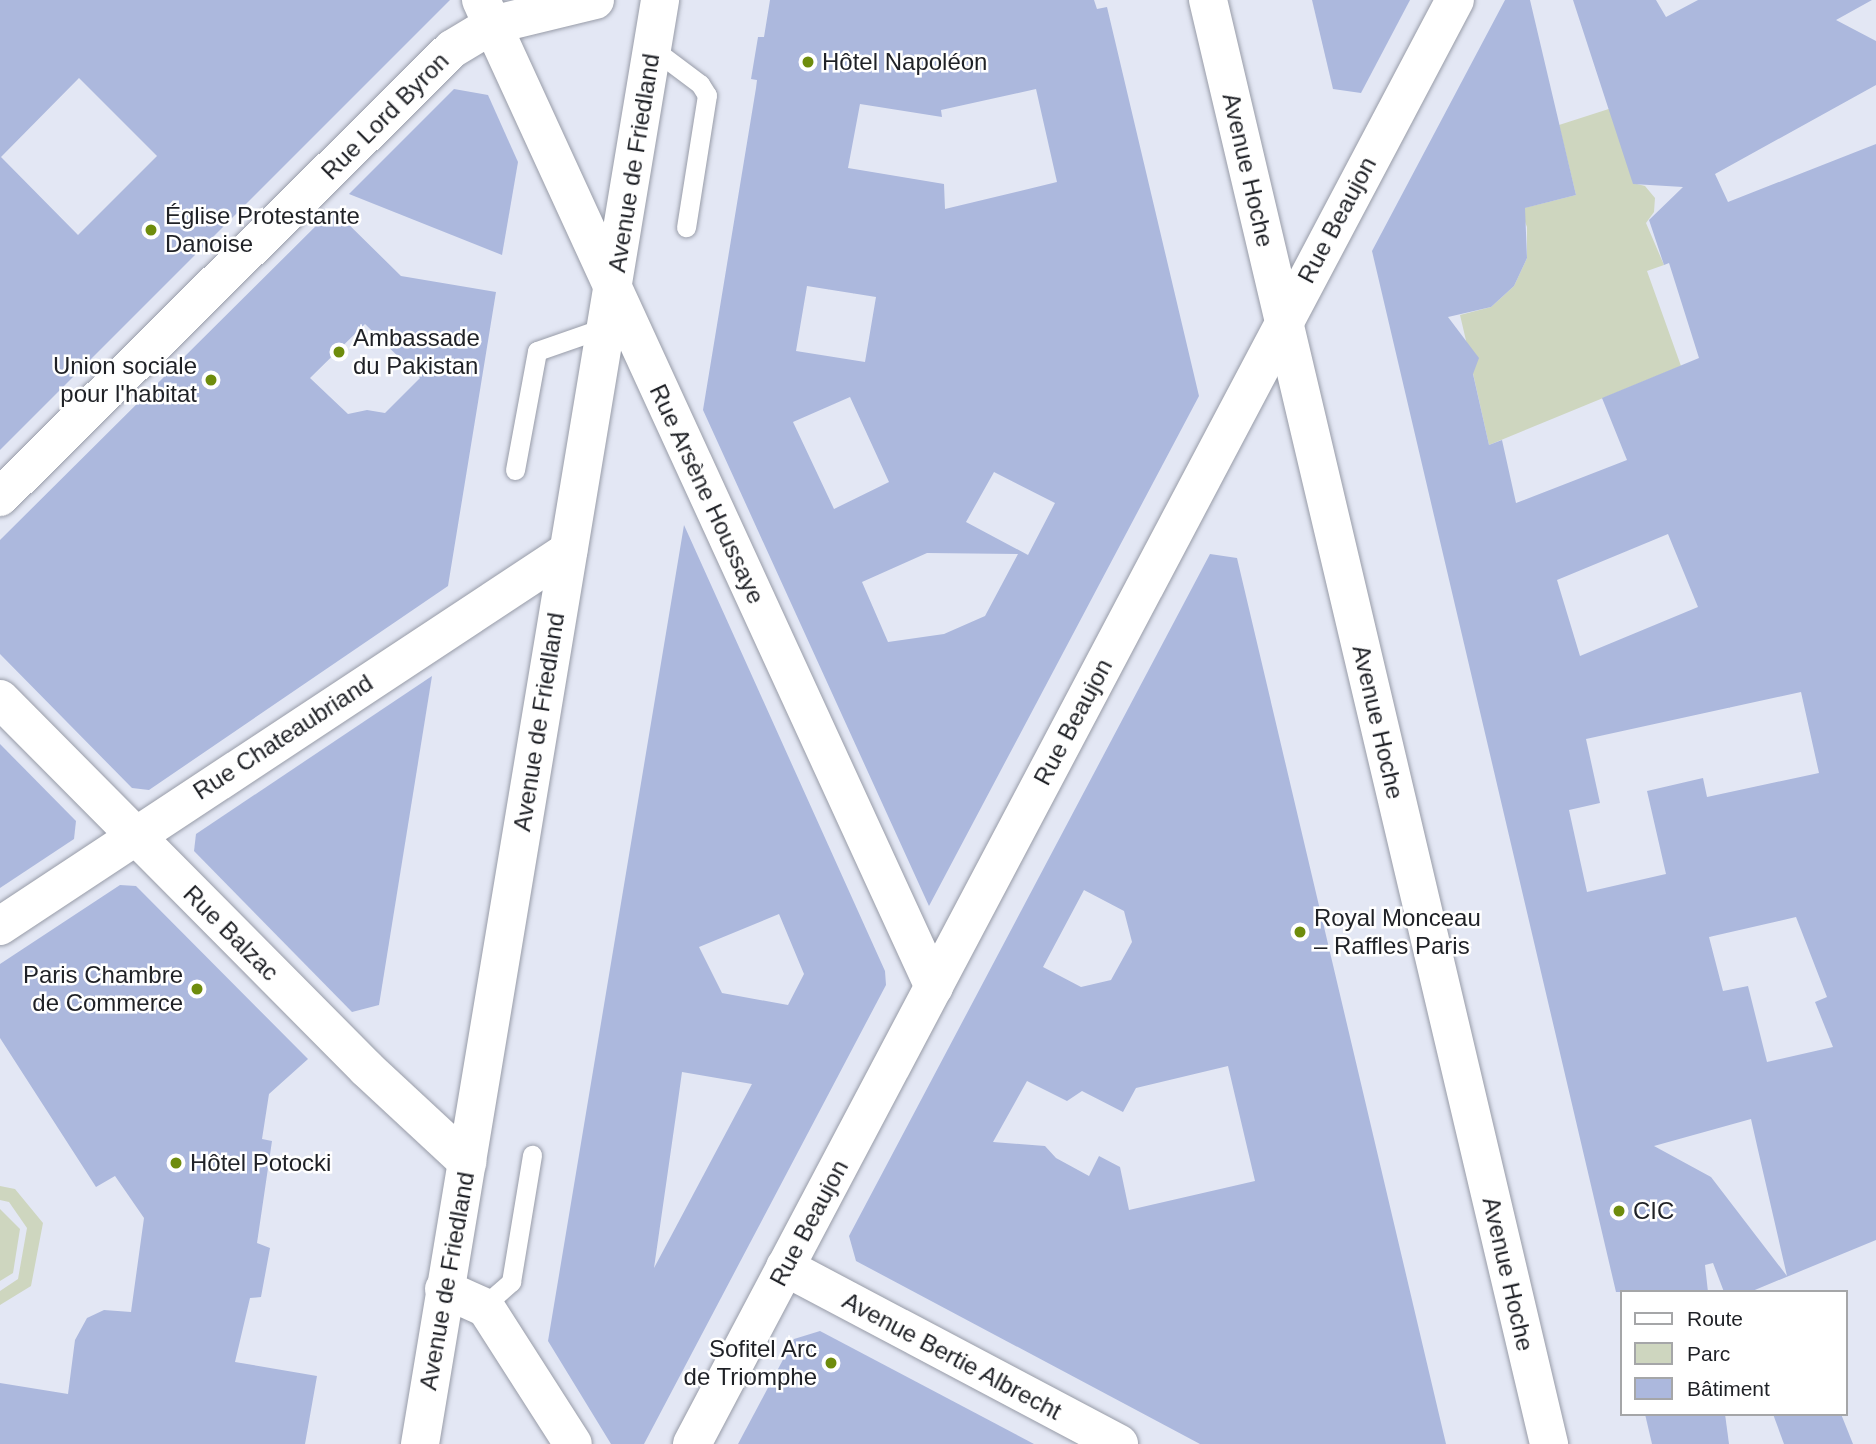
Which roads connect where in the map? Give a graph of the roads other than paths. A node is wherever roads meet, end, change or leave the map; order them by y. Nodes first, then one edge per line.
1 (595, 0) edge
2 (660, 0) edge
3 (1208, 0) edge
4 (1455, 0) edge
5 (486, 13) edge
6 (653, 48) junction
7 (686, 228) dead end
8 (610, 308) junction
9 (1283, 319) junction
10 (515, 470) dead end
11 (0, 496) edge
12 (568, 551) junction
13 (0, 699) edge
14 (134, 835) junction
15 (0, 926) edge
16 (934, 987) junction
17 (532, 1155) dead end
18 (467, 1162) junction
19 (785, 1267) junction
20 (442, 1306) junction
21 (486, 1308) junction
22 (419, 1444) edge
23 (573, 1444) edge
24 (692, 1444) edge
25 (1119, 1444) edge
26 (1549, 1444) edge

1 - 5 street, Rue Lord Byron
2 - 6 street, Avenue de Friedland
3 - 9 street, Avenue Hoche
4 - 9 street, Rue Beaujon
5 - 8 street, Rue Arsène Houssaye
5 - 11 street, Rue Lord Byron
6 - 7 lane
6 - 8 street, Avenue de Friedland
8 - 10 lane
8 - 12 street, Avenue de Friedland
8 - 16 street, Rue Arsène Houssaye
9 - 16 street, Rue Beaujon
9 - 26 street, Avenue Hoche
12 - 14 street, Rue Chateaubriand
12 - 18 street, Avenue de Friedland
13 - 14 street, Rue Balzac
14 - 15 street, Rue Chateaubriand
14 - 18 street, Rue Balzac
16 - 19 street, Rue Beaujon
17 - 21 lane
18 - 20 street, Avenue de Friedland
19 - 24 street, Rue Beaujon
19 - 25 street, Avenue Bertie Albrecht
20 - 21 street
20 - 22 street, Avenue de Friedland
21 - 23 street

